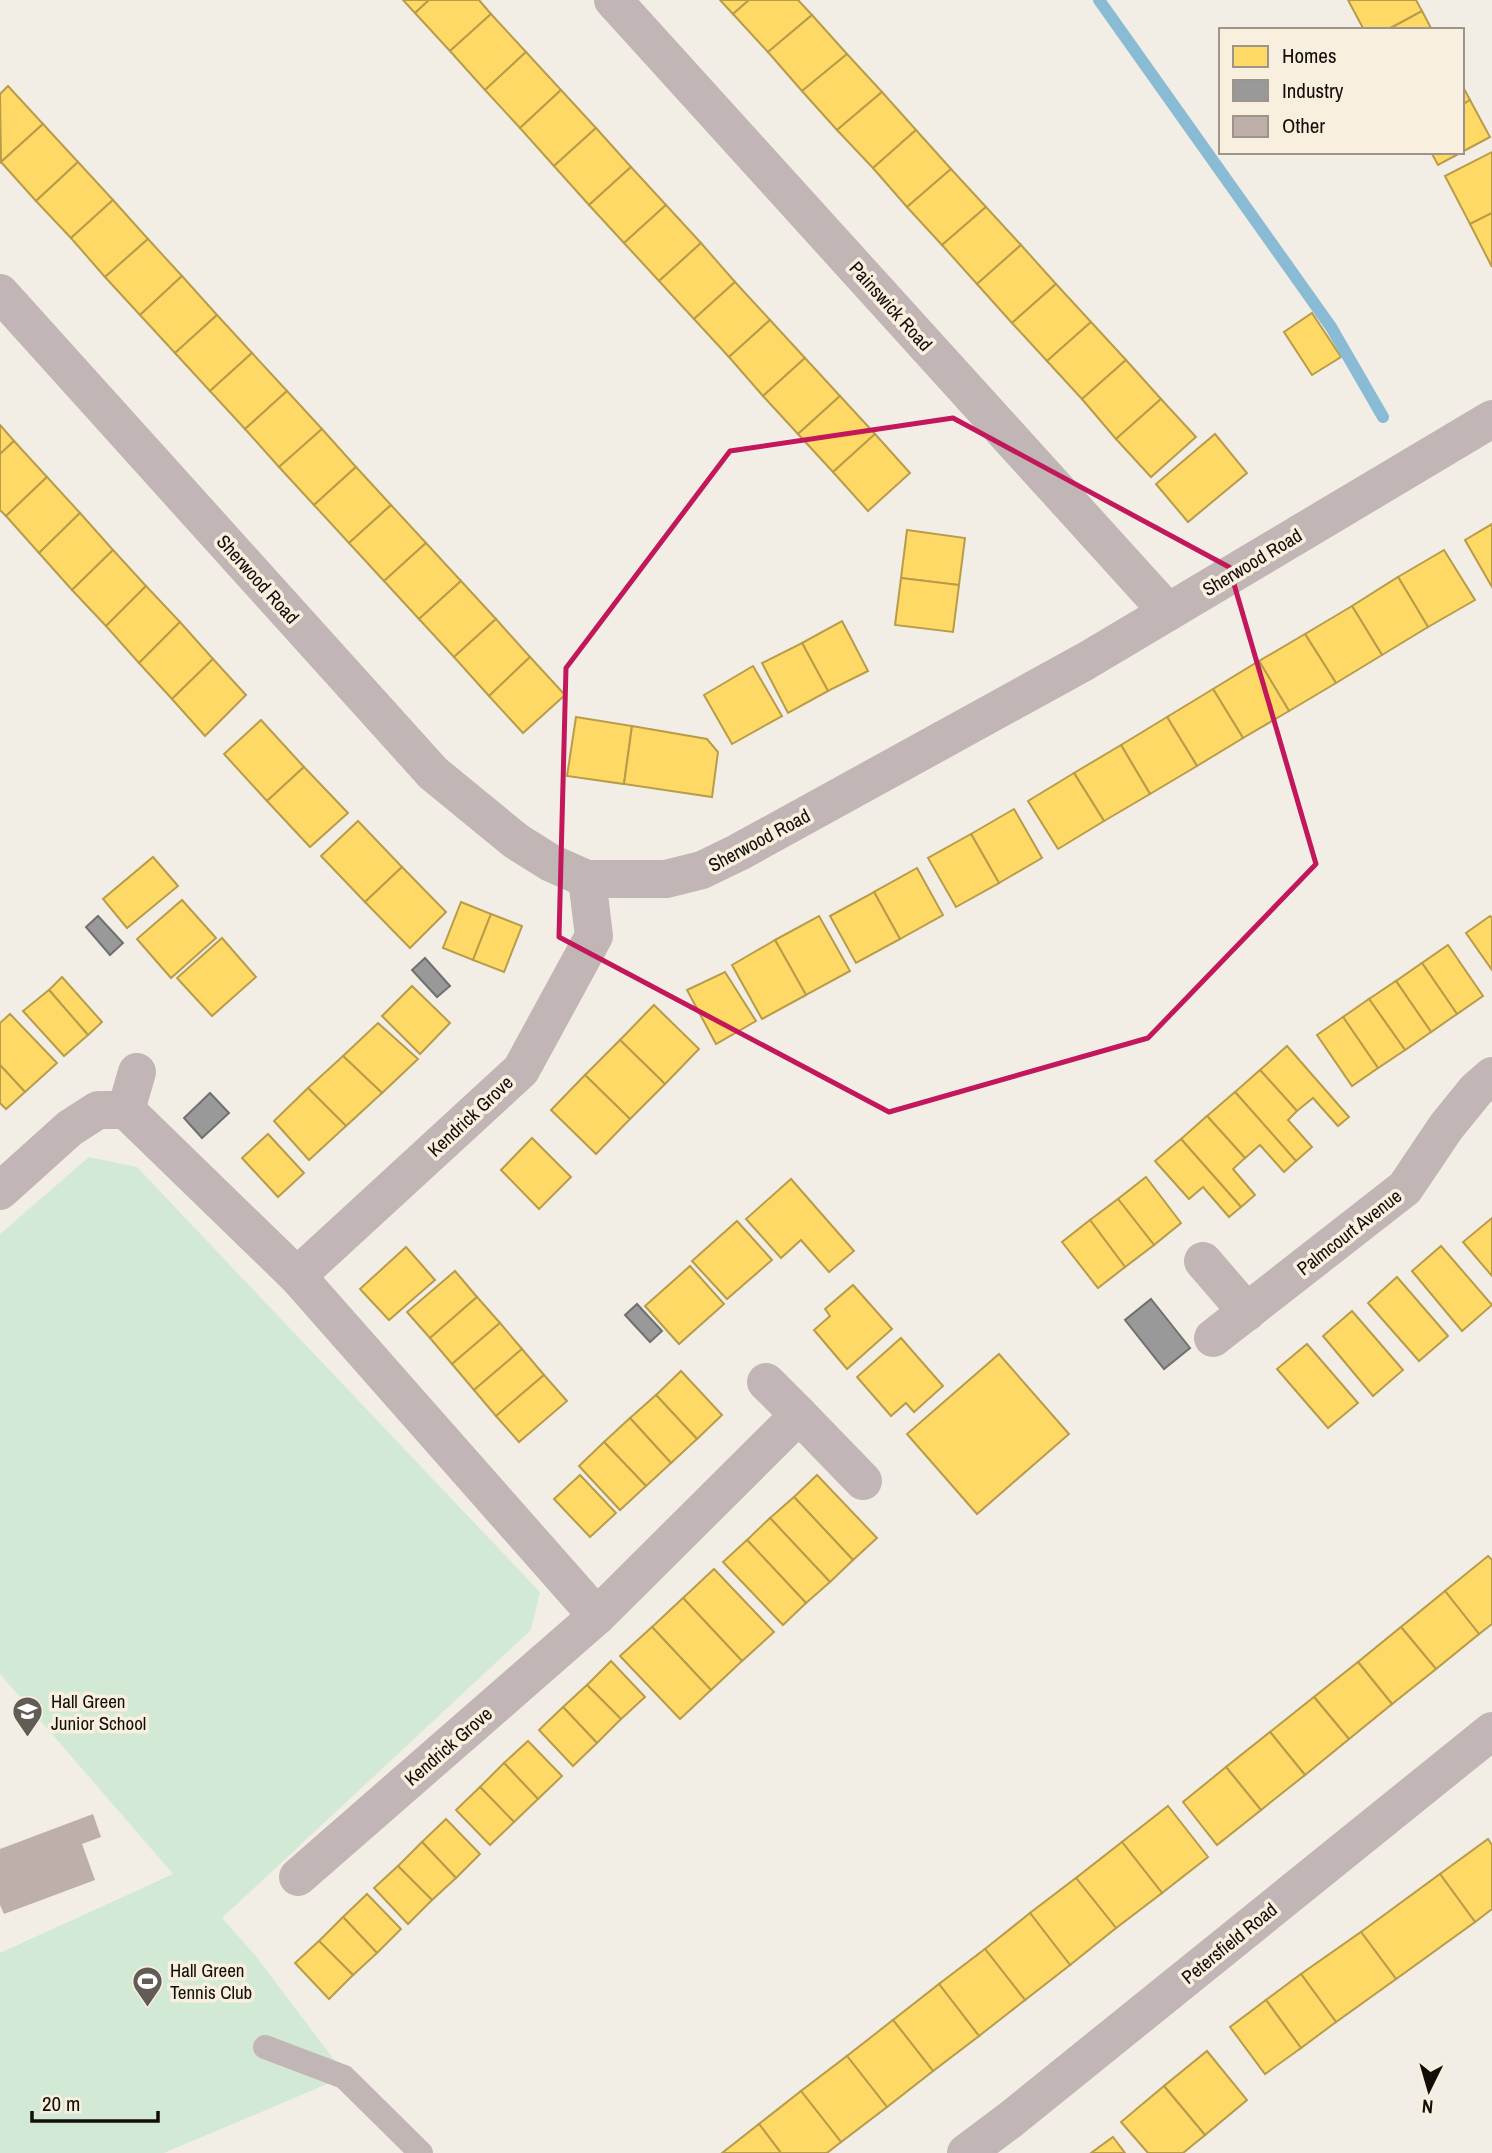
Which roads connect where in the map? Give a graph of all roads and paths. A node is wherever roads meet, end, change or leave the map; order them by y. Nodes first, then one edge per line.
1 (613, 0) edge
2 (0, 293) edge
3 (1492, 419) edge
4 (1168, 612) junction
5 (587, 879) junction
6 (137, 1072) dead end
7 (1492, 1076) edge
8 (126, 1110) junction
9 (0, 1191) edge
10 (1203, 1261) dead end
11 (297, 1276) junction
12 (1247, 1312) junction
13 (1213, 1338) dead end
14 (766, 1382) dead end
15 (799, 1415) junction
16 (863, 1481) dead end
17 (597, 1616) junction
18 (1492, 1731) edge
19 (298, 1877) dead end
20 (265, 2047) dead end
21 (421, 2153) edge
22 (966, 2153) edge

1 - 4 street, Painswick Road
2 - 5 street, Sherwood Road
3 - 4 street, Sherwood Road
4 - 5 street, Sherwood Road
5 - 11 street, Kendrick Grove
6 - 8 street
7 - 12 street, Palmcourt Avenue
8 - 9 street
8 - 11 street
10 - 12 street
11 - 17 street
12 - 13 street, Palmcourt Avenue
14 - 15 street
15 - 16 street
15 - 17 street, Kendrick Grove
17 - 19 street, Kendrick Grove
18 - 22 street, Petersfield Road
20 - 21 lane

